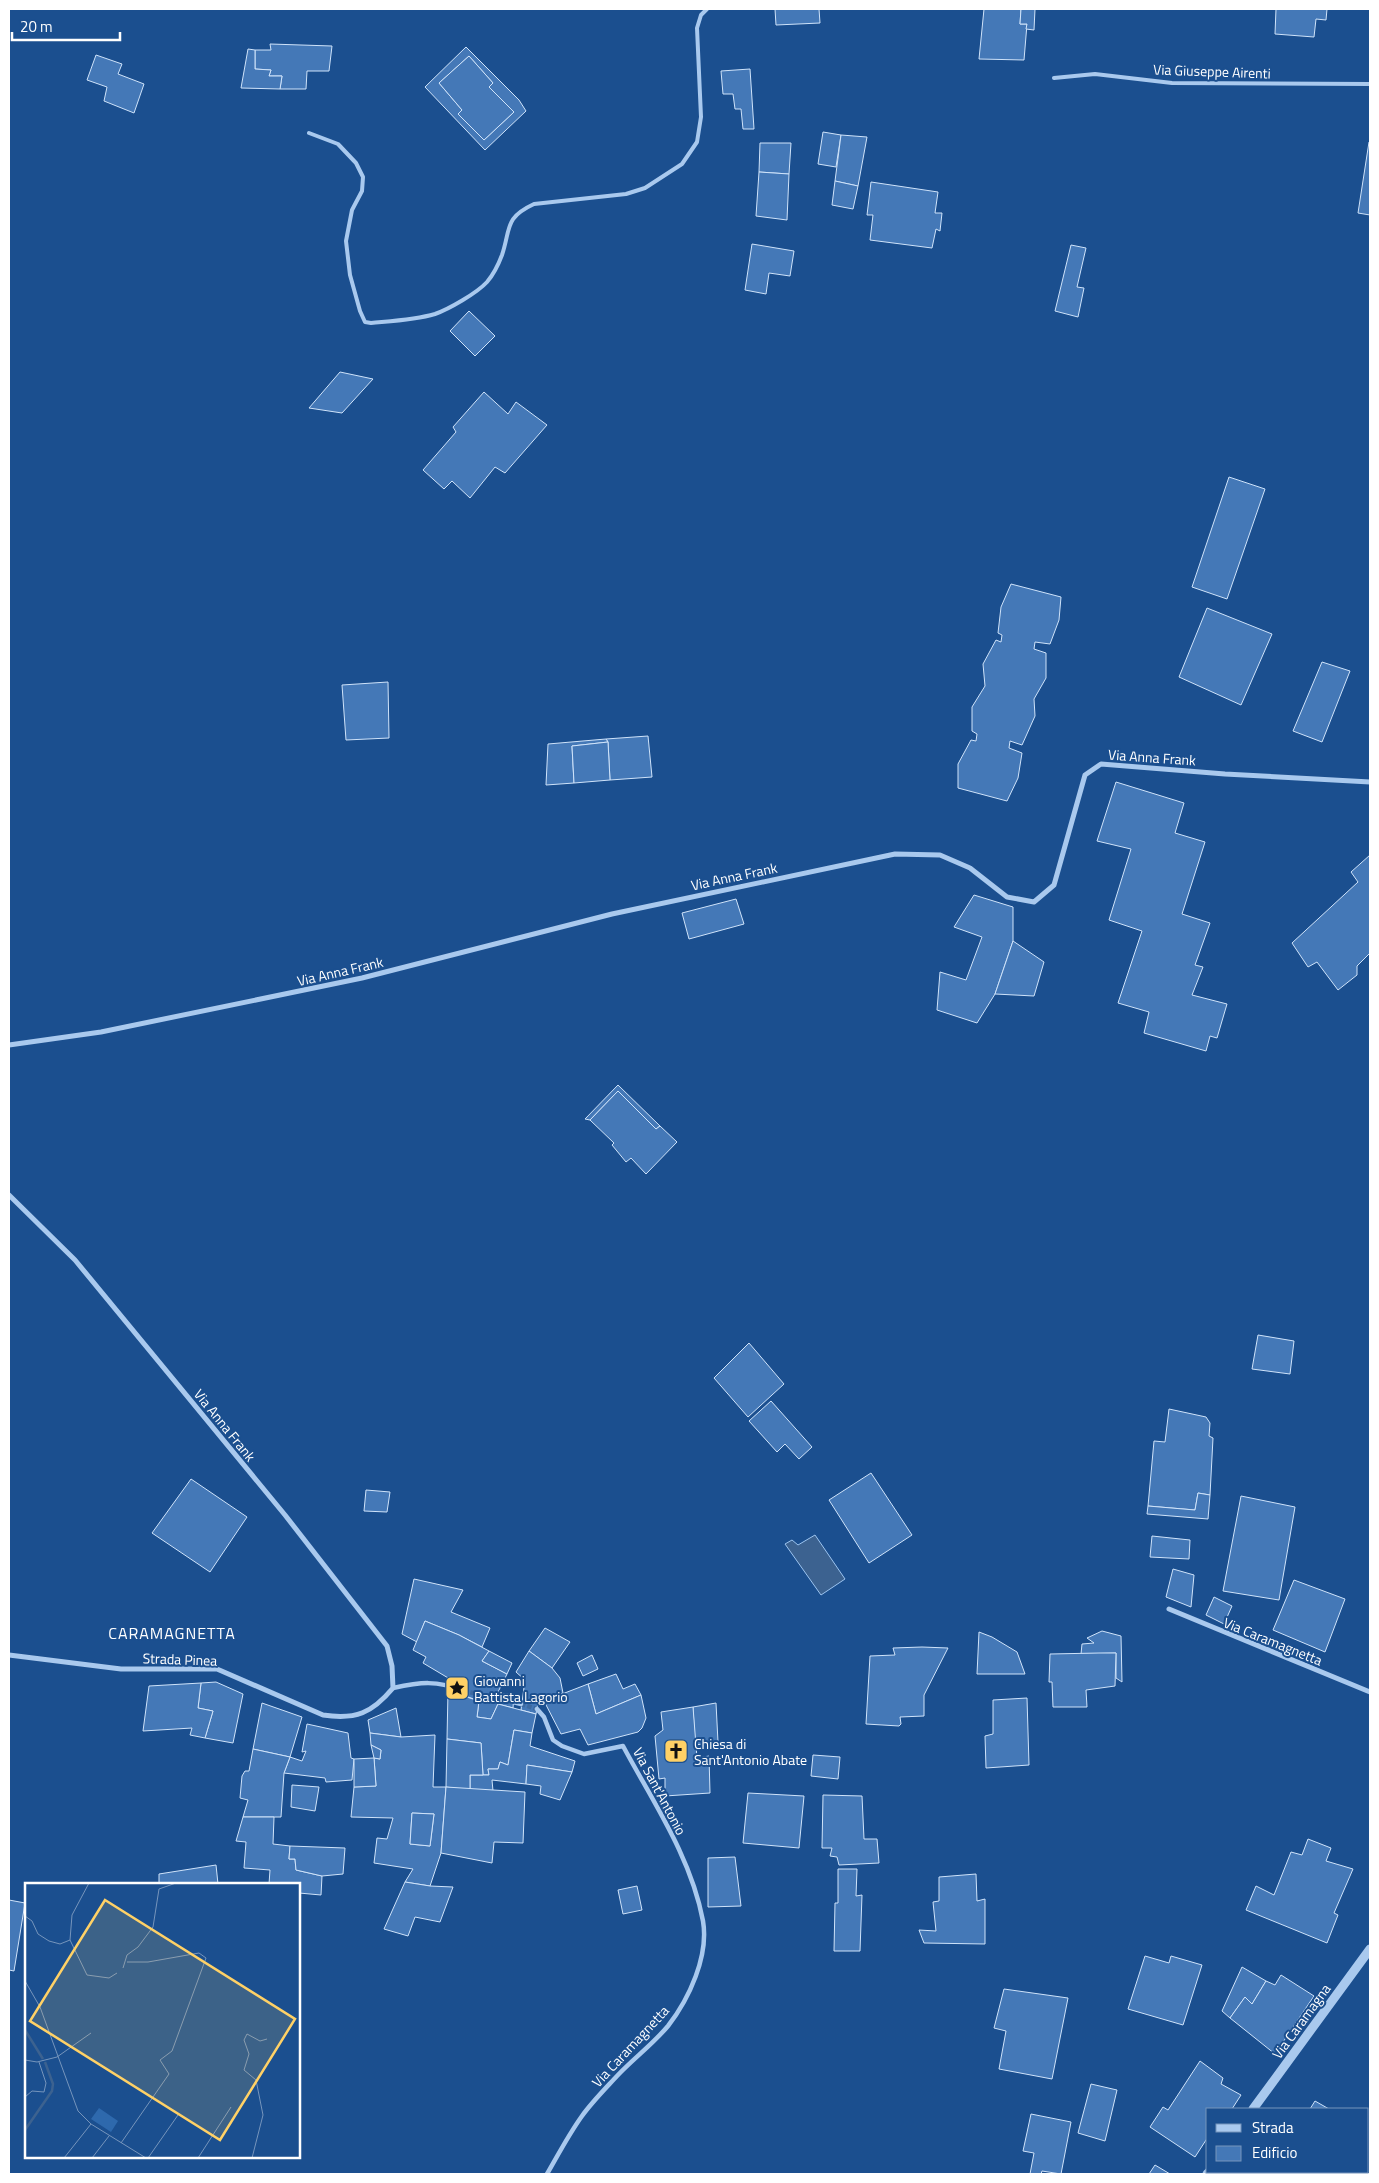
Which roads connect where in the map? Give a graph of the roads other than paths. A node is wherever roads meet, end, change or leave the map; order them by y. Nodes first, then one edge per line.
1 (707, 9) edge
2 (1054, 78) dead end
3 (1370, 84) edge
4 (309, 133) dead end
5 (1370, 782) edge
6 (9, 1045) edge
7 (9, 1195) edge
8 (1169, 1609) dead end
9 (9, 1655) edge
10 (393, 1688) junction
11 (464, 1691) tunnel mouth
12 (1370, 1692) edge
13 (513, 1702) tunnel mouth
14 (521, 1704) tunnel mouth
15 (537, 1708) tunnel mouth
16 (703, 1922) joint
17 (1370, 1949) edge
18 (1254, 2108) edge
19 (546, 2174) edge

1 - 4 lane
2 - 3 lane, Via Giuseppe Airenti
5 - 6 street, Via Anna Frank
7 - 10 street, Via Anna Frank
8 - 12 street, Via Caramagnetta
9 - 10 street, Strada Pinea
10 - 11 street
13 - 14 street
15 - 16 street, Via Sant'Antonio
16 - 19 street, Via Caramagnetta
17 - 18 street, Via Caramagna

